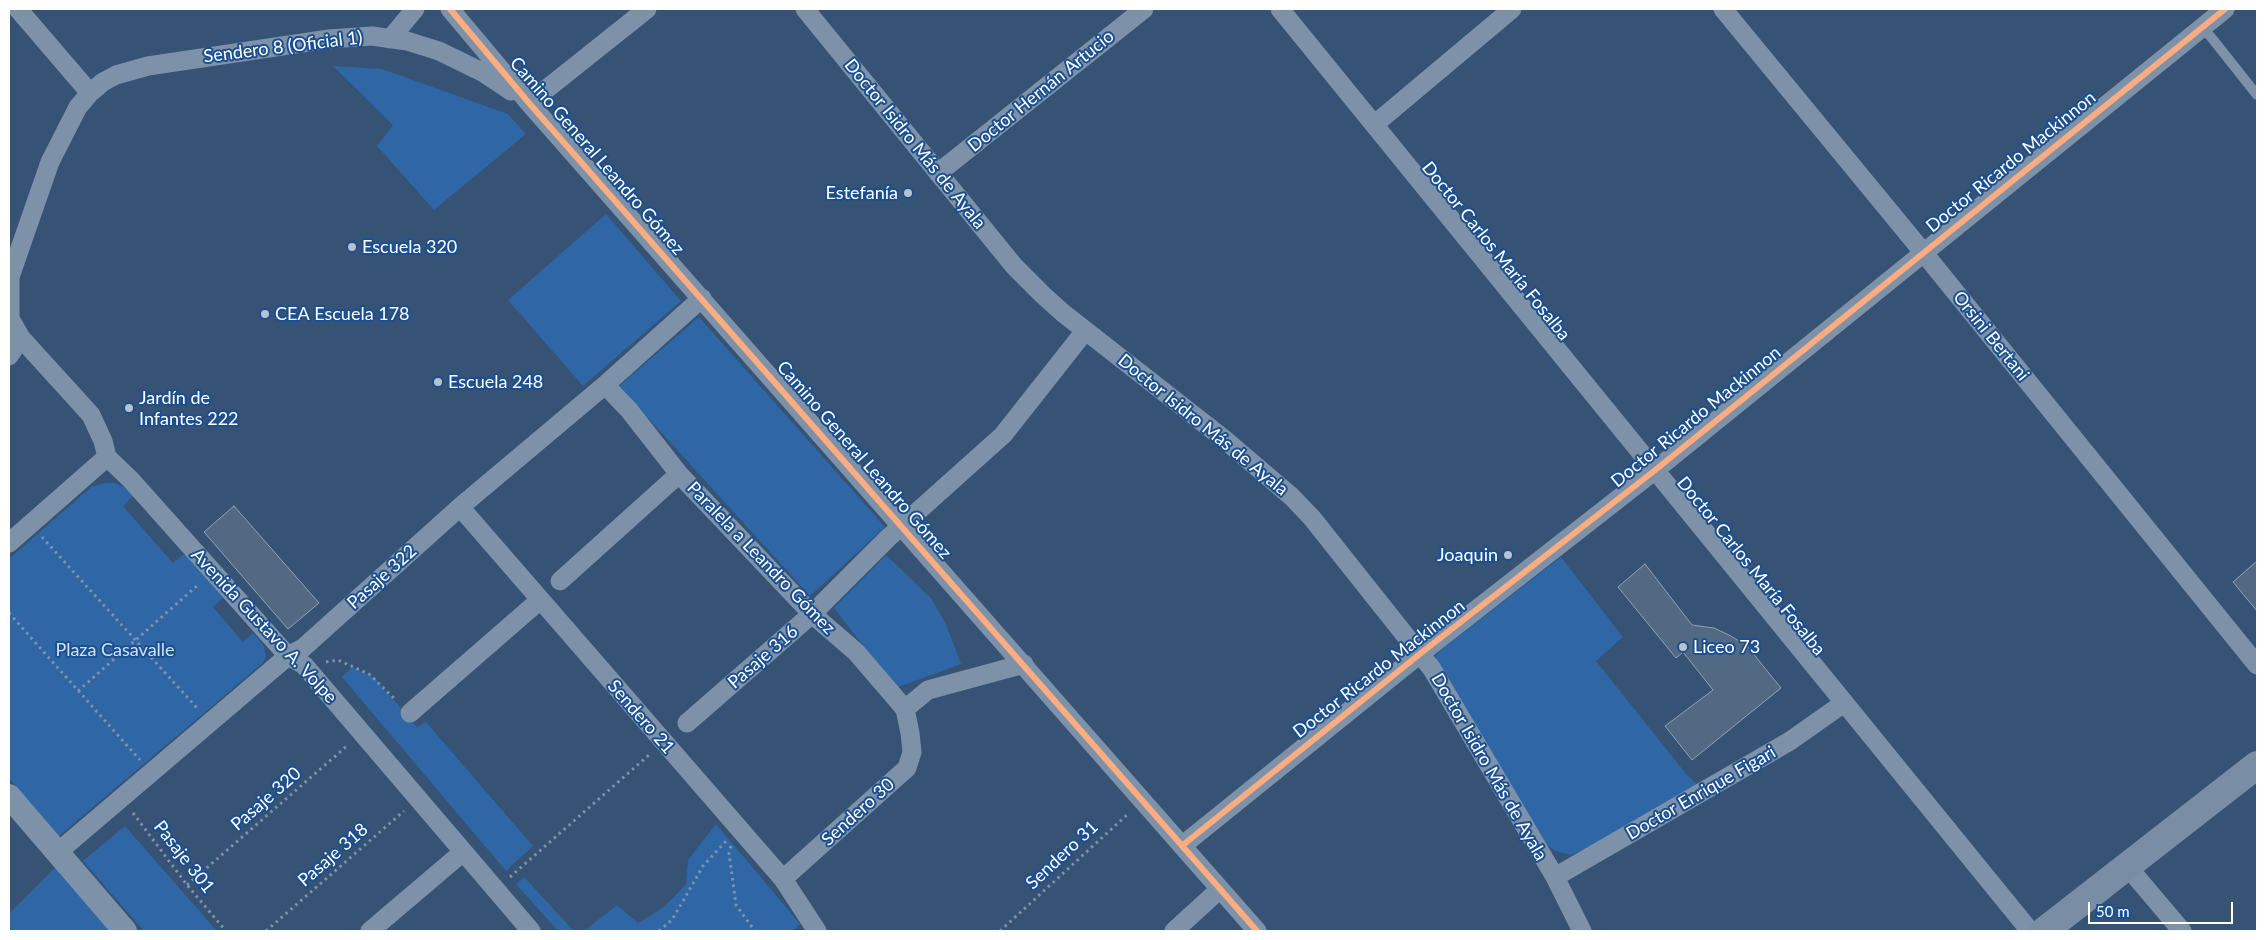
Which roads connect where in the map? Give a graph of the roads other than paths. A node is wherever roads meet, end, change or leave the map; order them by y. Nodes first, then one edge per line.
1 (18, 9) edge
2 (414, 9) edge
3 (450, 9) edge
4 (647, 9) edge
5 (805, 9) edge
6 (1144, 9) edge
7 (1280, 9) edge
8 (1512, 9) edge
9 (1723, 9) edge
10 (2225, 9) edge
11 (2203, 26) junction
12 (390, 39) junction
13 (90, 93) junction
14 (2257, 95) edge
15 (529, 103) junction
16 (1374, 124) junction
17 (938, 173) junction
18 (1924, 252) junction
19 (702, 298) junction
20 (10, 318) edge
21 (1085, 331) junction
22 (21, 338) junction
23 (9, 356) edge
24 (605, 385) junction
25 (107, 456) junction
26 (1654, 471) junction
27 (679, 474) junction
28 (460, 507) junction
29 (902, 526) junction
30 (9, 543) edge
31 (560, 582) dead end
32 (540, 600) junction
33 (812, 614) junction
34 (1421, 653) junction
35 (296, 661) junction
36 (1024, 664) junction
37 (2257, 665) edge
38 (1844, 703) junction
39 (904, 709) junction
40 (410, 713) road end
41 (687, 723) dead end
42 (910, 733) joint
43 (2257, 765) edge
44 (9, 796) edge
45 (1183, 845) junction
46 (58, 852) junction
47 (463, 852) junction
48 (2127, 866) junction
49 (1555, 878) junction
50 (783, 879) junction
51 (1220, 888) junction
52 (815, 930) edge
53 (125, 931) edge
54 (370, 931) edge
55 (531, 931) edge
56 (1174, 931) edge
57 (1257, 931) edge
58 (1582, 931) edge
59 (2030, 931) edge
60 (2044, 931) edge
61 (2182, 931) edge

1 - 13 street
2 - 12 street
3 - 15 street, Camino General Leandro Gómez
4 - 15 street
5 - 17 street, Doctor Isidro Más de Ayala
6 - 17 street, Doctor Hernán Artucio
7 - 16 street, Doctor Carlos María Fosalba
8 - 16 street
9 - 18 street, Orsini Bertani
10 - 11 street, Doctor Ricardo Mackinnon
11 - 14 lane
11 - 18 street, Doctor Ricardo Mackinnon
12 - 13 street, Sendero 8 (Oficial 1)
12 - 15 street, Sendero 8 (Oficial 1)
13 - 20 street, Sendero 8 (Oficial 1)
15 - 19 street, Camino General Leandro Gómez
16 - 26 street, Doctor Carlos María Fosalba
17 - 21 street, Doctor Isidro Más de Ayala
18 - 26 street, Doctor Ricardo Mackinnon
18 - 37 street, Orsini Bertani
19 - 24 street, Pasaje 322
19 - 29 street, Camino General Leandro Gómez
20 - 22 street, Avenida Gustavo A. Volpe
21 - 29 street, Pasaje 316
21 - 34 street, Doctor Isidro Más de Ayala
22 - 23 street
22 - 25 street, Avenida Gustavo A. Volpe
24 - 27 street, Paralela a Leandro Gómez
24 - 28 street, Pasaje 322
25 - 30 street
25 - 35 street, Avenida Gustavo A. Volpe
26 - 34 street, Doctor Ricardo Mackinnon
26 - 38 street, Doctor Carlos María Fosalba
27 - 31 street
27 - 33 street, Paralela a Leandro Gómez
28 - 32 street, Sendero 21
28 - 35 street, Pasaje 322
29 - 33 street, Pasaje 316
29 - 36 street, Camino General Leandro Gómez
32 - 40 street
32 - 50 street, Sendero 21
33 - 39 street, Paralela a Leandro Gómez
33 - 41 street, Pasaje 316
34 - 45 street, Doctor Ricardo Mackinnon
34 - 49 street, Doctor Isidro Más de Ayala
35 - 46 street, Pasaje 322
35 - 47 street, Avenida Gustavo A. Volpe
36 - 39 street
36 - 45 street, Camino General Leandro Gómez
38 - 49 street, Doctor Enrique Figari
38 - 59 street, Doctor Carlos María Fosalba
39 - 42 street, Paralela a Leandro Gómez
42 - 50 street, Sendero 30
43 - 48 main road
44 - 46 street
45 - 51 street, Camino General Leandro Gómez
46 - 53 street
47 - 54 street
47 - 55 street, Avenida Gustavo A. Volpe
48 - 60 main road
48 - 61 street
49 - 58 street, Doctor Isidro Más de Ayala
50 - 52 street, Sendero 21
51 - 56 street
51 - 57 street, Camino General Leandro Gómez

